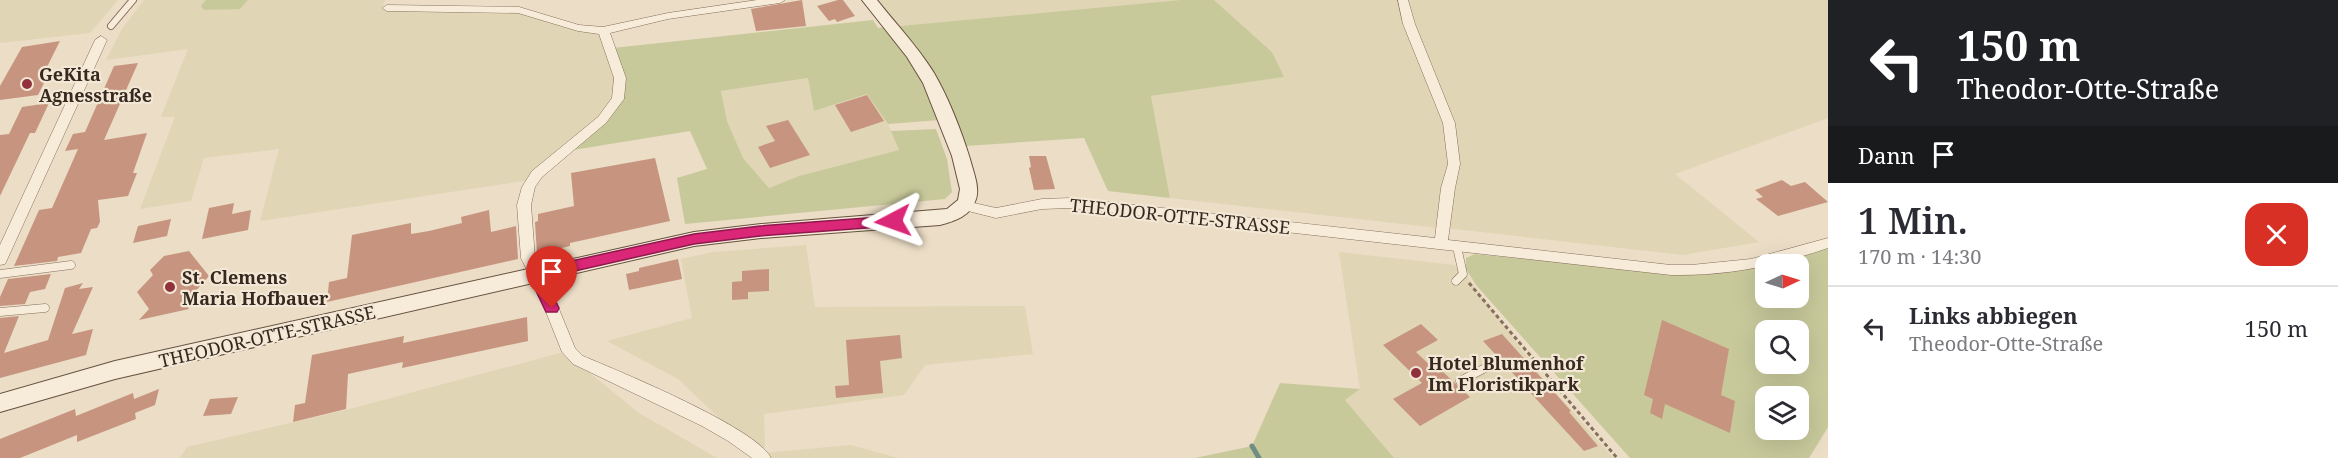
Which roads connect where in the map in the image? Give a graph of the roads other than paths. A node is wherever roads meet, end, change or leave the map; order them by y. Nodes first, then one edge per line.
1 (133, 0) edge
2 (780, 0) edge
3 (869, 0) edge
4 (1403, 0) edge
5 (763, 1) edge
6 (387, 8) dead end
7 (111, 26) dead end
8 (604, 31) junction
9 (101, 40) dead end
10 (965, 206) junction
11 (1828, 243) edge
12 (1441, 245) junction
13 (1457, 247) junction
14 (1, 254) edge
15 (71, 265) dead end
16 (0, 274) edge
17 (535, 274) junction
18 (1456, 281) dead end
19 (45, 308) dead end
20 (0, 312) edge
21 (1493, 364) dead end
22 (1460, 381) dead end
23 (0, 403) edge
24 (763, 458) edge

1 - 7 lane
2 - 5 street
3 - 10 street
4 - 12 street
5 - 8 street
6 - 8 street
8 - 17 street
9 - 14 street
10 - 12 street, THEODOR-OTTE-STRASSE
10 - 17 street, THEODOR-OTTE-STRASSE
11 - 13 street, THEODOR-OTTE-STRASSE
12 - 13 street, THEODOR-OTTE-STRASSE
13 - 18 lane
15 - 16 lane
17 - 23 street, THEODOR-OTTE-STRASSE
17 - 24 street
19 - 20 lane
21 - 22 lane

